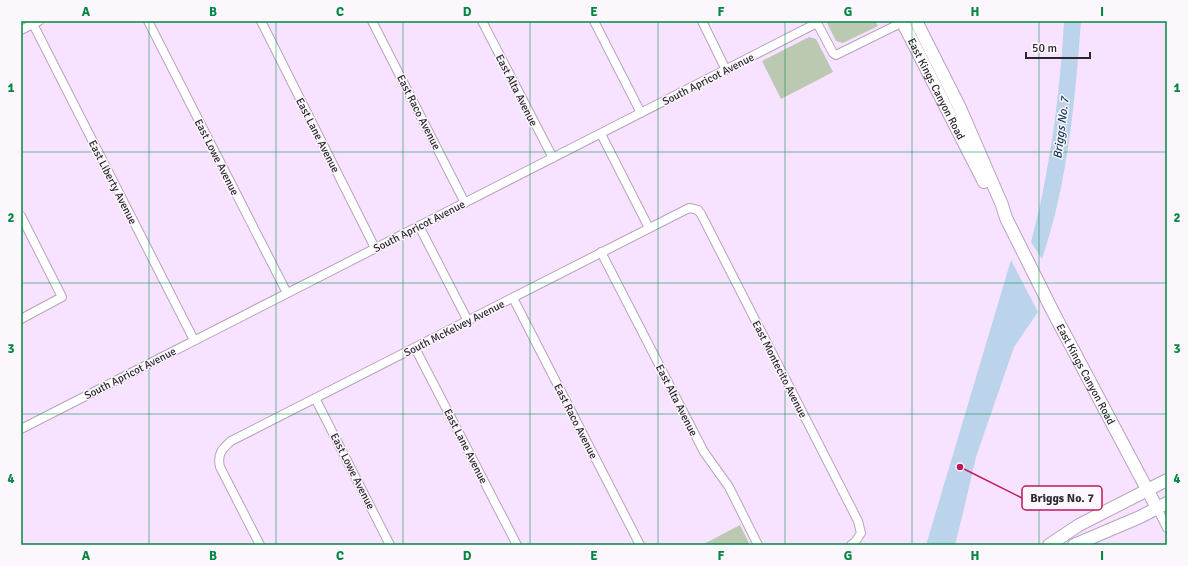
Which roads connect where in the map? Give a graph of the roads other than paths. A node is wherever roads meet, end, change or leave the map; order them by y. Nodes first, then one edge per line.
1 (148, 21) edge
2 (261, 21) edge
3 (372, 21) edge
4 (482, 21) edge
5 (594, 21) edge
6 (702, 21) edge
7 (917, 21) edge
8 (36, 22) edge
9 (816, 22) edge
10 (903, 22) edge
11 (21, 30) edge
12 (726, 70) junction
13 (952, 91) junction
14 (641, 113) junction
15 (601, 134) junction
16 (552, 158) junction
17 (465, 203) junction
18 (693, 208) joint
19 (21, 216) edge
20 (1006, 218) junction
21 (419, 226) junction
22 (649, 228) junction
23 (375, 248) junction
24 (602, 252) junction
25 (287, 293) junction
26 (513, 298) junction
27 (21, 319) edge
28 (468, 321) junction
29 (194, 340) junction
30 (415, 348) junction
31 (316, 398) junction
32 (21, 429) edge
33 (1167, 480) edge
34 (1148, 490) junction
35 (1162, 506) edge
36 (1167, 528) edge
37 (260, 545) edge
38 (390, 545) edge
39 (518, 545) edge
40 (640, 545) edge
41 (758, 545) edge
42 (851, 545) edge
43 (1049, 545) edge
44 (1074, 545) edge

1 - 25 street, East Lowe Avenue
2 - 23 street, East Lane Avenue
3 - 17 street, East Raco Avenue
4 - 16 street, East Alta Avenue
5 - 14 street
6 - 12 street
7 - 13 main road, East Kings Canyon Road
8 - 11 street
8 - 29 street, East Liberty Avenue
9 - 10 street
9 - 12 street, South Apricot Avenue
10 - 13 main road
10 - 20 main road, East Kings Canyon Road
12 - 14 street, South Apricot Avenue
13 - 20 main road, East Kings Canyon Road
14 - 15 street, South Apricot Avenue
15 - 16 street, South Apricot Avenue
15 - 22 street
16 - 17 street, South Apricot Avenue
17 - 21 street, South Apricot Avenue
18 - 22 street, South McKelvey Avenue
18 - 42 street, East Montecito Avenue
19 - 27 street
20 - 34 main road, East Kings Canyon Road
21 - 23 street, South Apricot Avenue
21 - 28 street
22 - 24 street, South McKelvey Avenue
23 - 25 street, South Apricot Avenue
24 - 26 street, South McKelvey Avenue
24 - 41 street, East Alta Avenue
25 - 29 street, South Apricot Avenue
26 - 28 street, South McKelvey Avenue
26 - 40 street, East Raco Avenue
28 - 30 street, South McKelvey Avenue
29 - 32 street, South Apricot Avenue
30 - 31 street, South McKelvey Avenue
30 - 39 street, East Lane Avenue
31 - 37 street, South McKelvey Avenue
31 - 38 street, East Lowe Avenue
33 - 34 main road
34 - 35 main road, East Kings Canyon Road
34 - 43 main road
35 - 36 street, East Kings Canyon Road
35 - 44 main road

